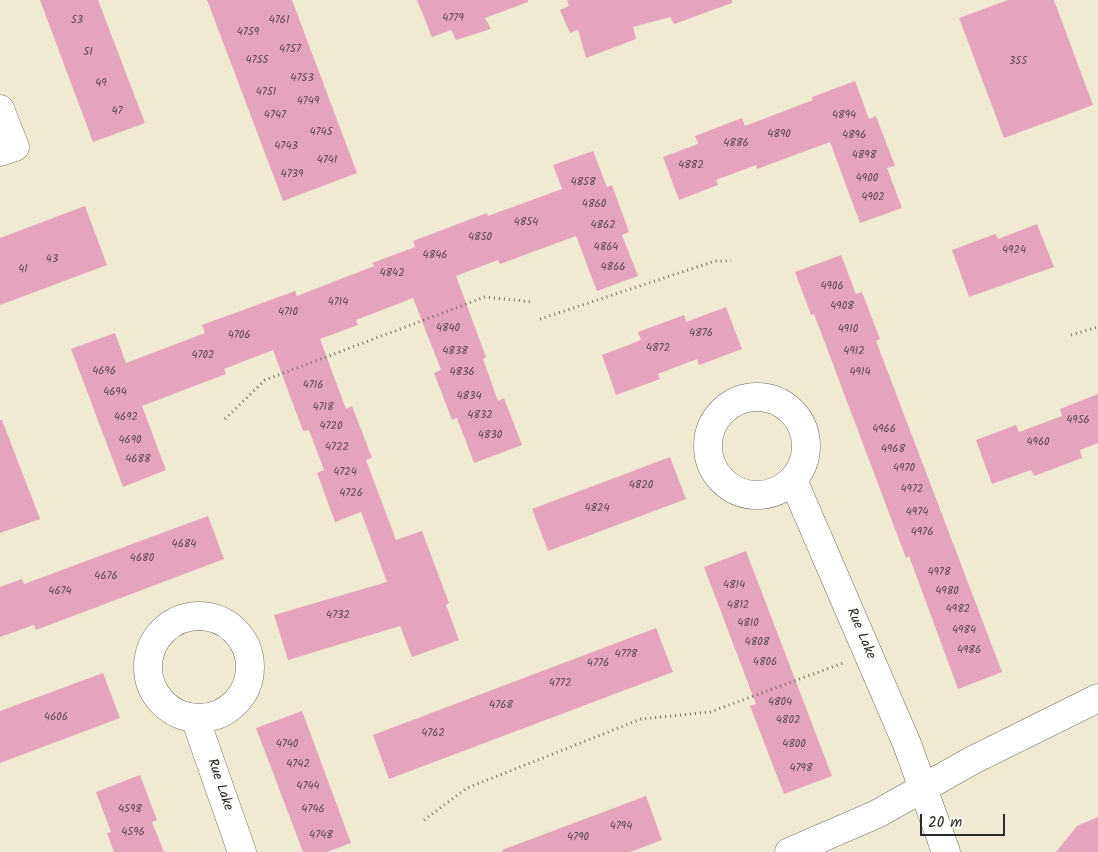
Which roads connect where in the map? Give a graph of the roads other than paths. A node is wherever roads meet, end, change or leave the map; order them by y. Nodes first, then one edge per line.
1 (0, 109) edge
2 (0, 152) edge
3 (793, 480) dead end
4 (1098, 698) edge
5 (195, 718) dead end
6 (923, 789) junction
7 (242, 852) edge
8 (789, 852) edge
9 (946, 852) edge

1 - 2 street
3 - 6 street, Rue Lake
4 - 6 street
5 - 7 street, Rue Lake
6 - 8 street
6 - 9 street, Rue Lake

